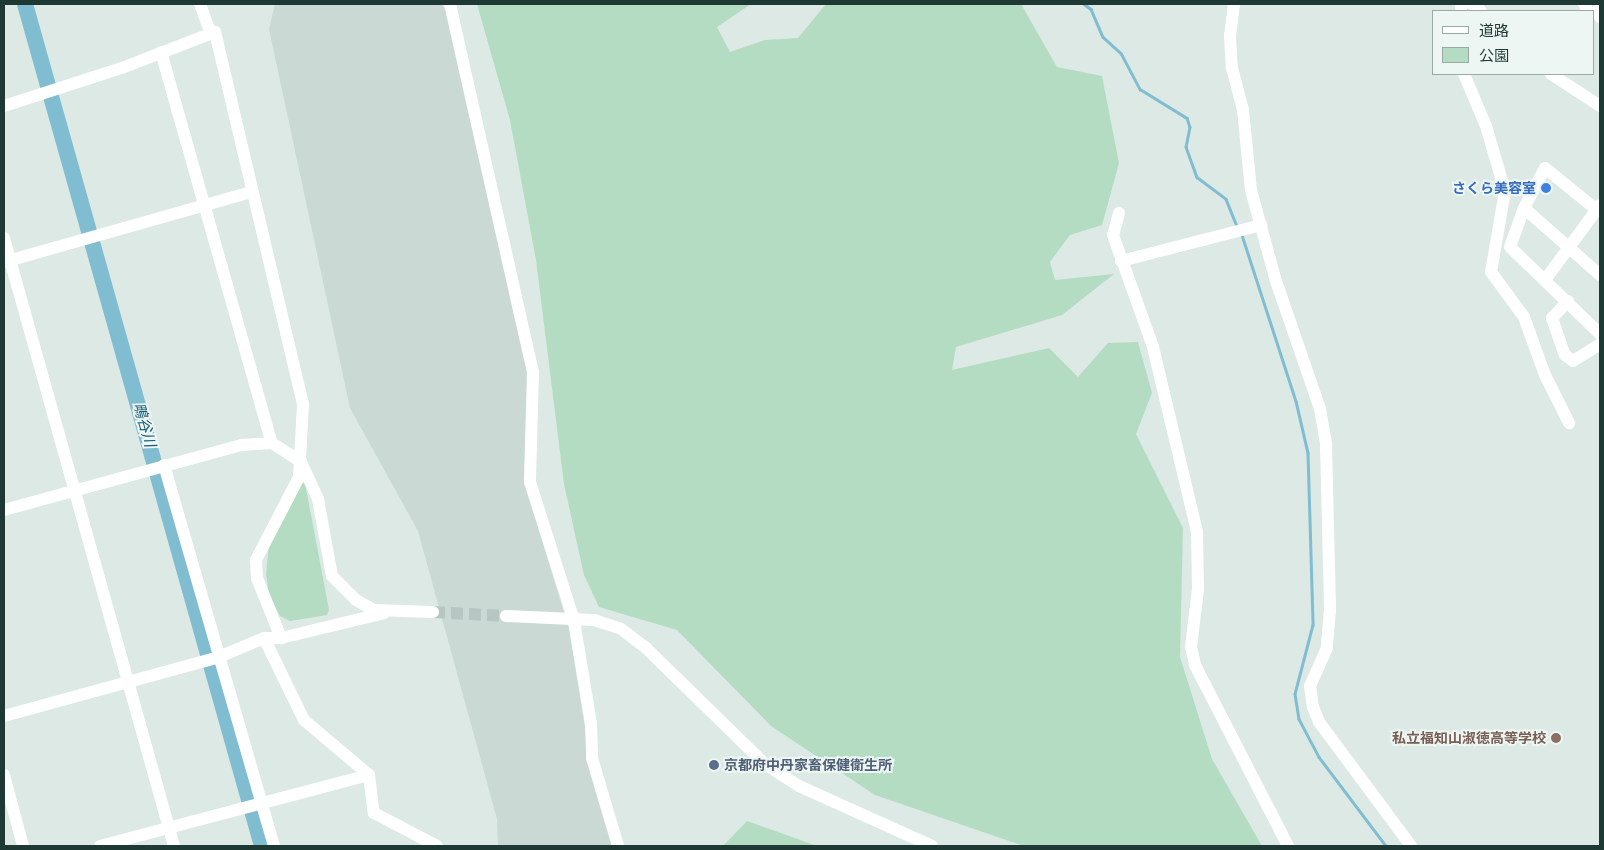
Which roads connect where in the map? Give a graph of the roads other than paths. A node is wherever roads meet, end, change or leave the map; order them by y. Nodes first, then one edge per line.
1 (200, 4) edge
2 (450, 4) edge
3 (1234, 4) edge
4 (210, 32) junction
5 (161, 52) junction
6 (1464, 75) edge
7 (1553, 75) edge
8 (4, 106) edge
9 (1600, 106) edge
10 (252, 192) junction
11 (204, 205) junction
12 (1599, 207) edge
13 (1524, 208) junction
14 (1120, 213) dead end
15 (1260, 225) junction
16 (4, 238) edge
17 (1572, 247) junction
18 (1122, 261) junction
19 (7, 262) edge
20 (1600, 275) edge
21 (1545, 280) junction
22 (1568, 301) junction
23 (1600, 334) edge
24 (1600, 344) edge
25 (1569, 423) dead end
26 (272, 443) junction
27 (302, 462) junction
28 (164, 465) junction
29 (74, 492) junction
30 (4, 510) edge
31 (393, 612) junction
32 (433, 612) tunnel mouth
33 (506, 616) tunnel mouth
34 (574, 621) junction
35 (264, 638) junction
36 (281, 638) junction
37 (219, 657) junction
38 (128, 682) junction
39 (4, 716) edge
40 (4, 775) edge
41 (369, 775) junction
42 (262, 801) junction
43 (169, 827) junction
44 (23, 846) edge
45 (100, 846) edge
46 (174, 846) edge
47 (274, 846) edge
48 (437, 846) edge
49 (618, 846) edge
50 (932, 846) edge
51 (1288, 846) edge
52 (1411, 846) edge

1 - 4 street
2 - 34 street
3 - 15 street
4 - 5 street
4 - 10 street
5 - 8 street
5 - 11 street
6 - 25 street
7 - 9 street
10 - 11 street
10 - 27 street
11 - 19 street
11 - 26 street
12 - 13 street
12 - 17 street
13 - 17 street
13 - 21 street
14 - 18 street
15 - 18 street
15 - 52 street
16 - 19 street
17 - 20 street
17 - 21 street
18 - 51 street
19 - 29 street
21 - 22 street
22 - 23 street
22 - 24 street
26 - 27 street
26 - 28 street
27 - 31 street
27 - 36 street
28 - 29 street
28 - 37 street
29 - 30 street
29 - 38 street
31 - 32 street
31 - 36 street
33 - 34 street
34 - 49 street
34 - 50 street
35 - 36 street
35 - 37 street
35 - 41 street
37 - 38 street
37 - 42 street
38 - 39 street
38 - 43 street
40 - 44 street
41 - 42 street
41 - 48 street
42 - 43 street
42 - 47 street
43 - 45 street
43 - 46 street

